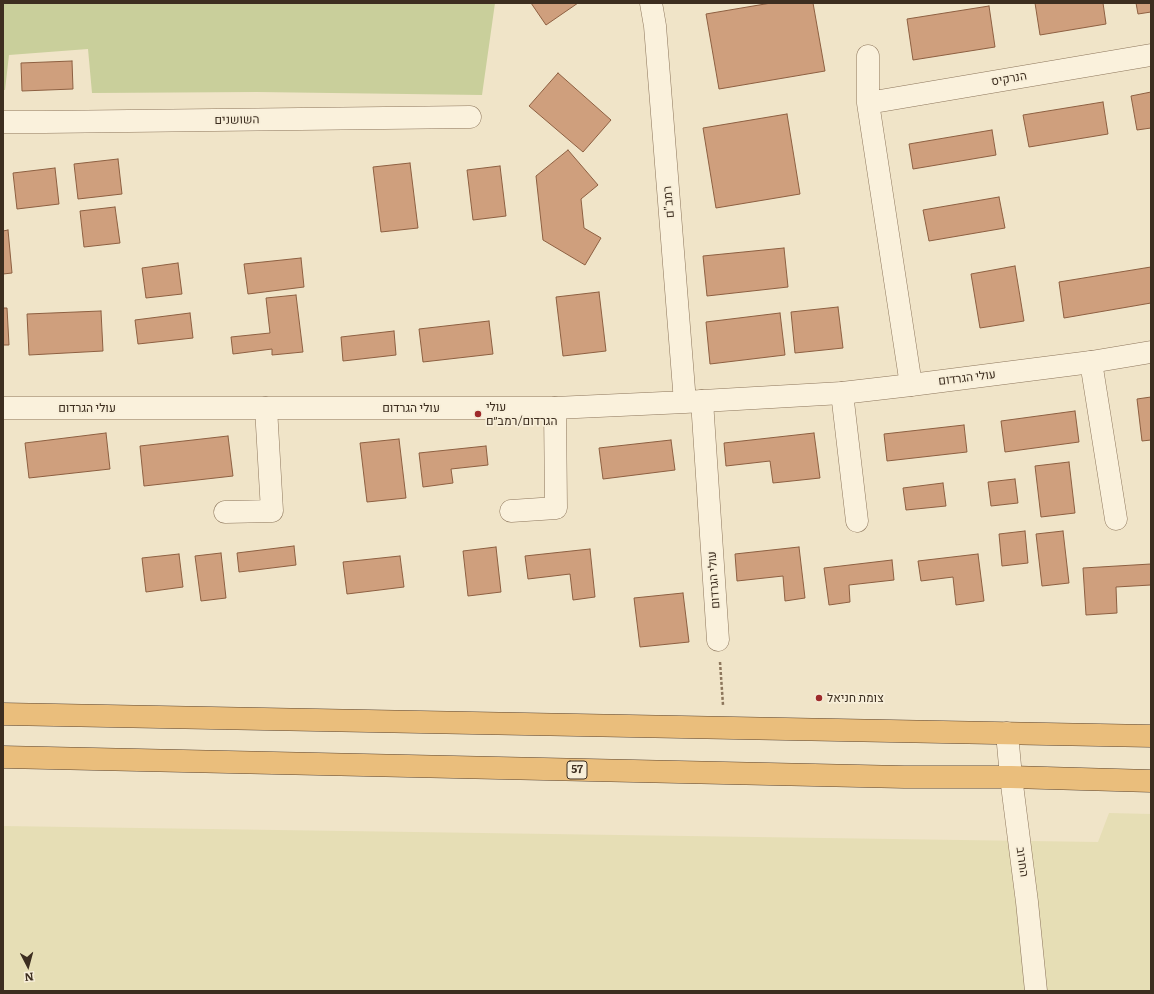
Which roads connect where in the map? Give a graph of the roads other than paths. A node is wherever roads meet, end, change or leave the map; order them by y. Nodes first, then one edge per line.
1 (651, 3) edge
2 (1151, 55) edge
3 (868, 56) dead end
4 (868, 103) junction
5 (470, 117) dead end
6 (3, 122) edge
7 (1151, 352) edge
8 (1091, 362) junction
9 (911, 386) junction
10 (842, 393) junction
11 (694, 402) junction
12 (3, 408) edge
13 (266, 408) junction
14 (555, 408) junction
15 (511, 511) dead end
16 (225, 512) dead end
17 (1116, 519) dead end
18 (857, 521) dead end
19 (718, 640) road end
20 (3, 714) edge
21 (1007, 733) junction
22 (1151, 736) edge
23 (3, 757) edge
24 (1011, 777) junction
25 (1151, 781) edge
26 (1036, 991) edge

1 - 11 street, רמב"ם
2 - 4 street, הנרקיס
3 - 4 street
4 - 9 street
5 - 6 street, השושנים
7 - 8 street, עולי הגרדום
8 - 9 street, עולי הגרדום
8 - 17 street
9 - 10 street, עולי הגרדום
10 - 11 street, עולי הגרדום
10 - 18 street
11 - 14 street, עולי הגרדום
11 - 19 street, עולי הגרדום
12 - 13 street, עולי הגרדום
13 - 14 street, עולי הגרדום
13 - 16 street
14 - 15 street
20 - 21 highway
21 - 22 highway
21 - 24 street, החרוב
23 - 24 highway, 57
24 - 25 highway, 57
24 - 26 street, החרוב

